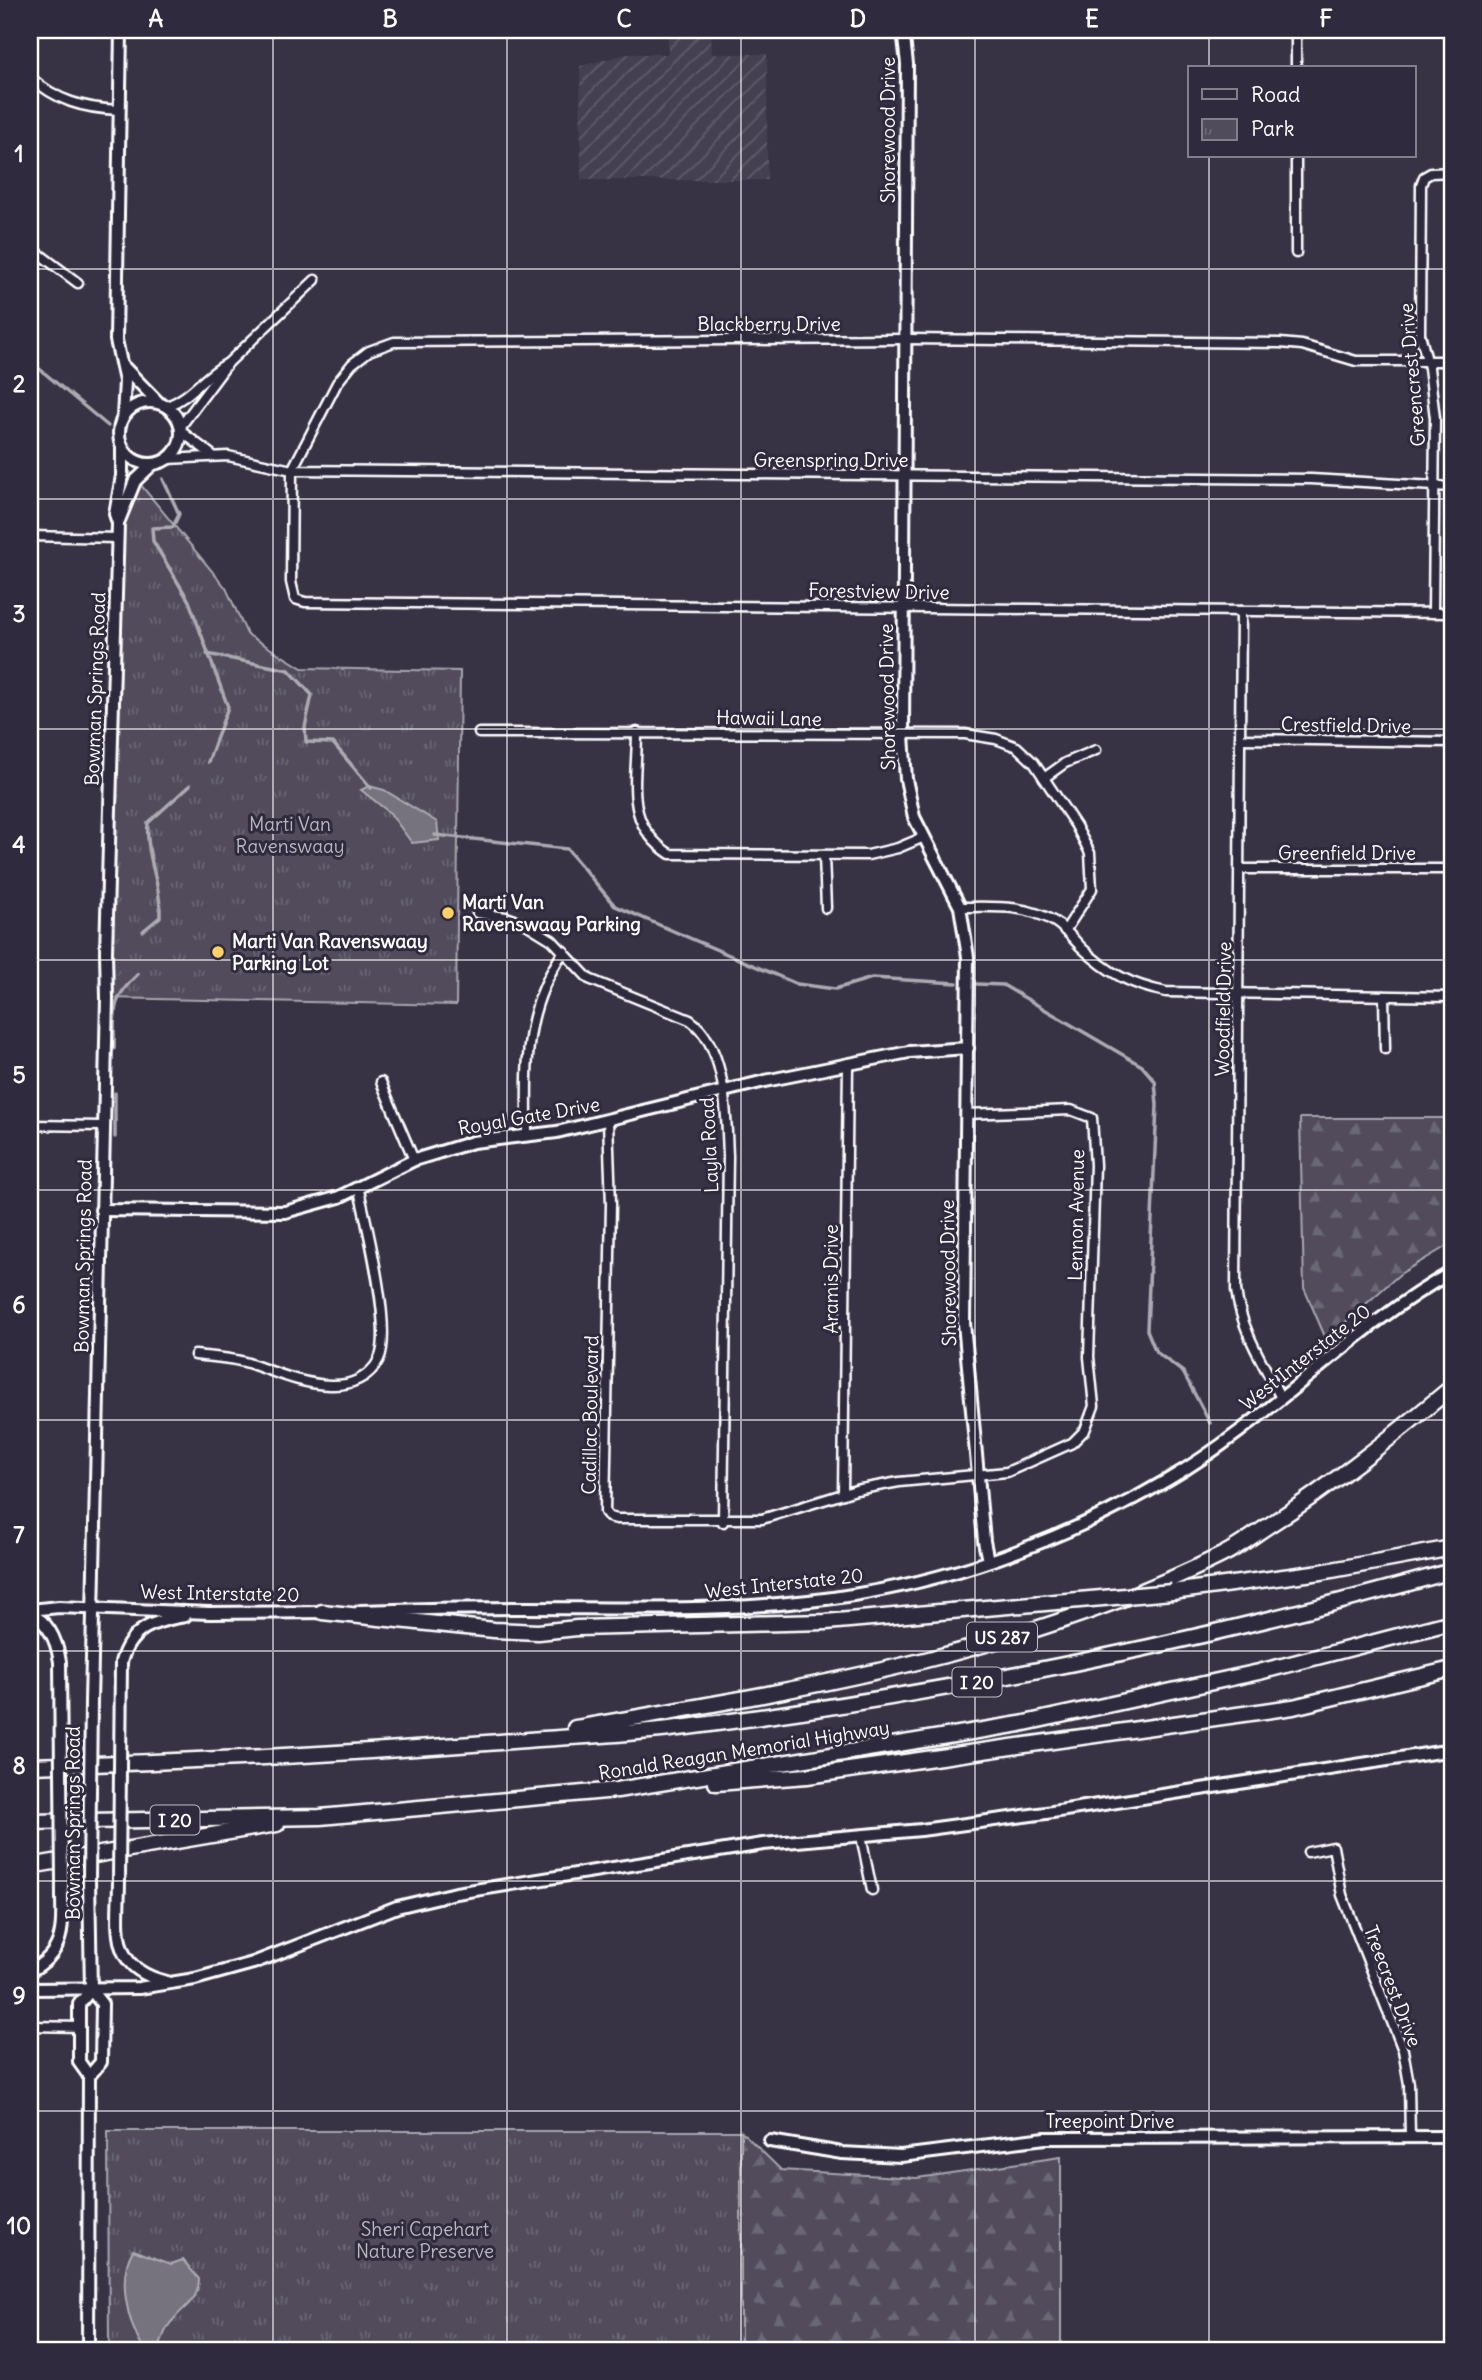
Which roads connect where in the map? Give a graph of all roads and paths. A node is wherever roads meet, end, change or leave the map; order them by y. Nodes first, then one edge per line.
1 (121, 30) edge
2 (903, 30) edge
3 (1296, 30) edge
4 (1296, 66) edge
5 (30, 77) edge
6 (118, 110) junction
7 (1296, 158) edge
8 (1452, 172) edge
9 (30, 247) edge
10 (1296, 253) dead end
11 (315, 280) dead end
12 (78, 283) dead end
13 (906, 339) junction
14 (1427, 360) junction
15 (120, 361) junction
16 (1452, 361) edge
17 (228, 363) junction
18 (162, 404) junction
19 (123, 417) junction
20 (181, 429) junction
21 (122, 446) junction
22 (212, 455) junction
23 (167, 459) junction
24 (153, 464) junction
25 (292, 470) junction
26 (905, 475) junction
27 (1436, 486) junction
28 (1452, 487) edge
29 (118, 523) junction
30 (30, 536) edge
31 (117, 538) junction
32 (305, 602) joint
33 (904, 607) junction
34 (1241, 611) junction
35 (1433, 613) junction
36 (1452, 613) edge
37 (637, 732) junction
38 (479, 733) dead end
39 (902, 735) junction
40 (1240, 739) junction
41 (1452, 741) edge
42 (1096, 750) dead end
43 (1044, 778) junction
44 (924, 837) junction
45 (824, 855) junction
46 (1241, 869) junction
47 (1452, 869) edge
48 (826, 908) dead end
49 (960, 908) junction
50 (477, 913) dead end
51 (1065, 931) junction
52 (564, 951) junction
53 (1240, 994) junction
54 (1384, 996) junction
55 (1452, 996) edge
56 (968, 1048) junction
57 (1385, 1049) dead end
58 (848, 1063) junction
59 (382, 1082) dead end
60 (722, 1093) junction
61 (966, 1114) junction
62 (608, 1121) junction
63 (30, 1125) edge
64 (102, 1126) junction
65 (527, 1135) junction
66 (414, 1160) junction
67 (358, 1186) junction
68 (101, 1210) junction
69 (1452, 1272) edge
70 (195, 1355) dead end
71 (1452, 1387) edge
72 (1282, 1398) junction
73 (1079, 1436) joint
74 (978, 1477) junction
75 (843, 1494) junction
76 (723, 1522) junction
77 (1452, 1548) edge
78 (988, 1561) junction
79 (1452, 1570) edge
80 (91, 1608) junction
81 (30, 1612) edge
82 (322, 1612) junction
83 (209, 1613) junction
84 (1452, 1622) edge
85 (1452, 1669) edge
86 (492, 1742) junction
87 (1452, 1751) edge
88 (30, 1766) edge
89 (617, 1790) junction
90 (320, 1817) junction
91 (30, 1822) edge
92 (861, 1836) junction
93 (1308, 1852) dead end
94 (30, 1866) edge
95 (872, 1890) dead end
96 (30, 1971) edge
97 (172, 1983) junction
98 (30, 1989) edge
99 (91, 1990) junction
100 (30, 2026) edge
101 (79, 2027) junction
102 (89, 2076) junction
103 (1410, 2137) junction
104 (1452, 2137) edge
105 (770, 2141) dead end
106 (88, 2350) edge

1 - 6 street
2 - 13 street, Shorewood Drive
3 - 4 street
5 - 6 street
6 - 15 street
7 - 10 street
8 - 14 street, Greencrest Drive
9 - 12 street
11 - 17 street
13 - 14 street, Blackberry Drive
13 - 25 street, Blackberry Drive
13 - 26 street, Shorewood Drive
14 - 16 street, Blackberry Drive
14 - 27 street, Greencrest Drive
15 - 18 street
15 - 19 street
17 - 18 street
17 - 20 street
18 - 19 street
18 - 20 street
19 - 21 street
20 - 22 street, Greenspring Drive
20 - 23 street
21 - 24 street
21 - 29 street, Bowman Springs Road
22 - 23 street, Greenspring Drive
22 - 25 street, Greenspring Drive
23 - 24 street
24 - 29 street, Bowman Springs Road
25 - 26 street, Greenspring Drive
25 - 32 street, Blackberry Drive
26 - 27 street, Greenspring Drive
26 - 33 street, Shorewood Drive
27 - 28 street, Greenspring Drive
27 - 35 street, Greencrest Drive
29 - 31 street, Bowman Springs Road
30 - 31 street
31 - 64 street, Bowman Springs Road
32 - 33 street, Forestview Drive
33 - 34 street, Forestview Drive
33 - 39 street, Shorewood Drive
34 - 35 street, Forestview Drive
34 - 40 street, Woodfield Drive
35 - 36 street, Forestview Drive
37 - 38 street, Hawaii Lane
37 - 39 street, Hawaii Lane
37 - 45 street
39 - 43 street, Hawaii Lane
39 - 44 street, Shorewood Drive
40 - 41 street, Crestfield Drive
40 - 46 street, Woodfield Drive
42 - 43 street
43 - 51 street, Hawaii Lane
44 - 45 street
44 - 49 street, Shorewood Drive
45 - 48 street
46 - 47 street, Greenfield Drive
46 - 53 street, Woodfield Drive
49 - 51 street
49 - 56 street, Shorewood Drive
50 - 52 street, Layla Road
51 - 53 street
52 - 60 street, Layla Road
52 - 65 street
53 - 54 street
53 - 72 street, Woodfield Drive
54 - 55 street
54 - 57 street
56 - 58 street, Royal Gate Drive
56 - 61 street, Shorewood Drive
58 - 60 street, Royal Gate Drive
58 - 75 street, Aramis Drive
59 - 66 street
60 - 62 street, Royal Gate Drive
60 - 76 street, Layla Road
61 - 73 street, Lennon Avenue
61 - 74 street, Shorewood Drive
62 - 65 street, Royal Gate Drive
62 - 76 street, Cadillac Boulevard
63 - 64 street
64 - 68 street, Bowman Springs Road
65 - 66 street, Royal Gate Drive
66 - 67 street, Royal Gate Drive
67 - 68 street, Royal Gate Drive
67 - 70 street
68 - 80 street, Bowman Springs Road
69 - 72 street, West Interstate 20
71 - 86 highway, US 287
72 - 78 street, West Interstate 20
73 - 74 street, Cadillac Boulevard
74 - 75 street, Cadillac Boulevard
74 - 78 street, Shorewood Drive
75 - 76 street, Cadillac Boulevard
77 - 82 highway, bridge
78 - 82 street, West Interstate 20
79 - 86 highway, Ronald Reagan Memorial Highway / I 20
80 - 81 street, West Interstate 20
80 - 83 street, West Interstate 20
80 - 99 street, Bowman Springs Road, bridge
81 - 96 street, bridge
82 - 83 street, West Interstate 20
83 - 97 street, bridge
84 - 89 highway, Ronald Reagan Memorial Highway / I 20
85 - 89 highway
86 - 88 highway, Ronald Reagan Memorial Highway / I 20
87 - 92 street
89 - 90 highway, Ronald Reagan Memorial Highway / I 20
90 - 91 highway, Ronald Reagan Memorial Highway / I 20
90 - 94 highway
92 - 95 street
92 - 97 street
93 - 103 street, Treecrest Drive
97 - 99 street
98 - 99 street
99 - 101 street
99 - 102 street
100 - 101 street
101 - 102 street
102 - 106 street
103 - 104 street, Treepoint Drive
103 - 105 street, Treepoint Drive

